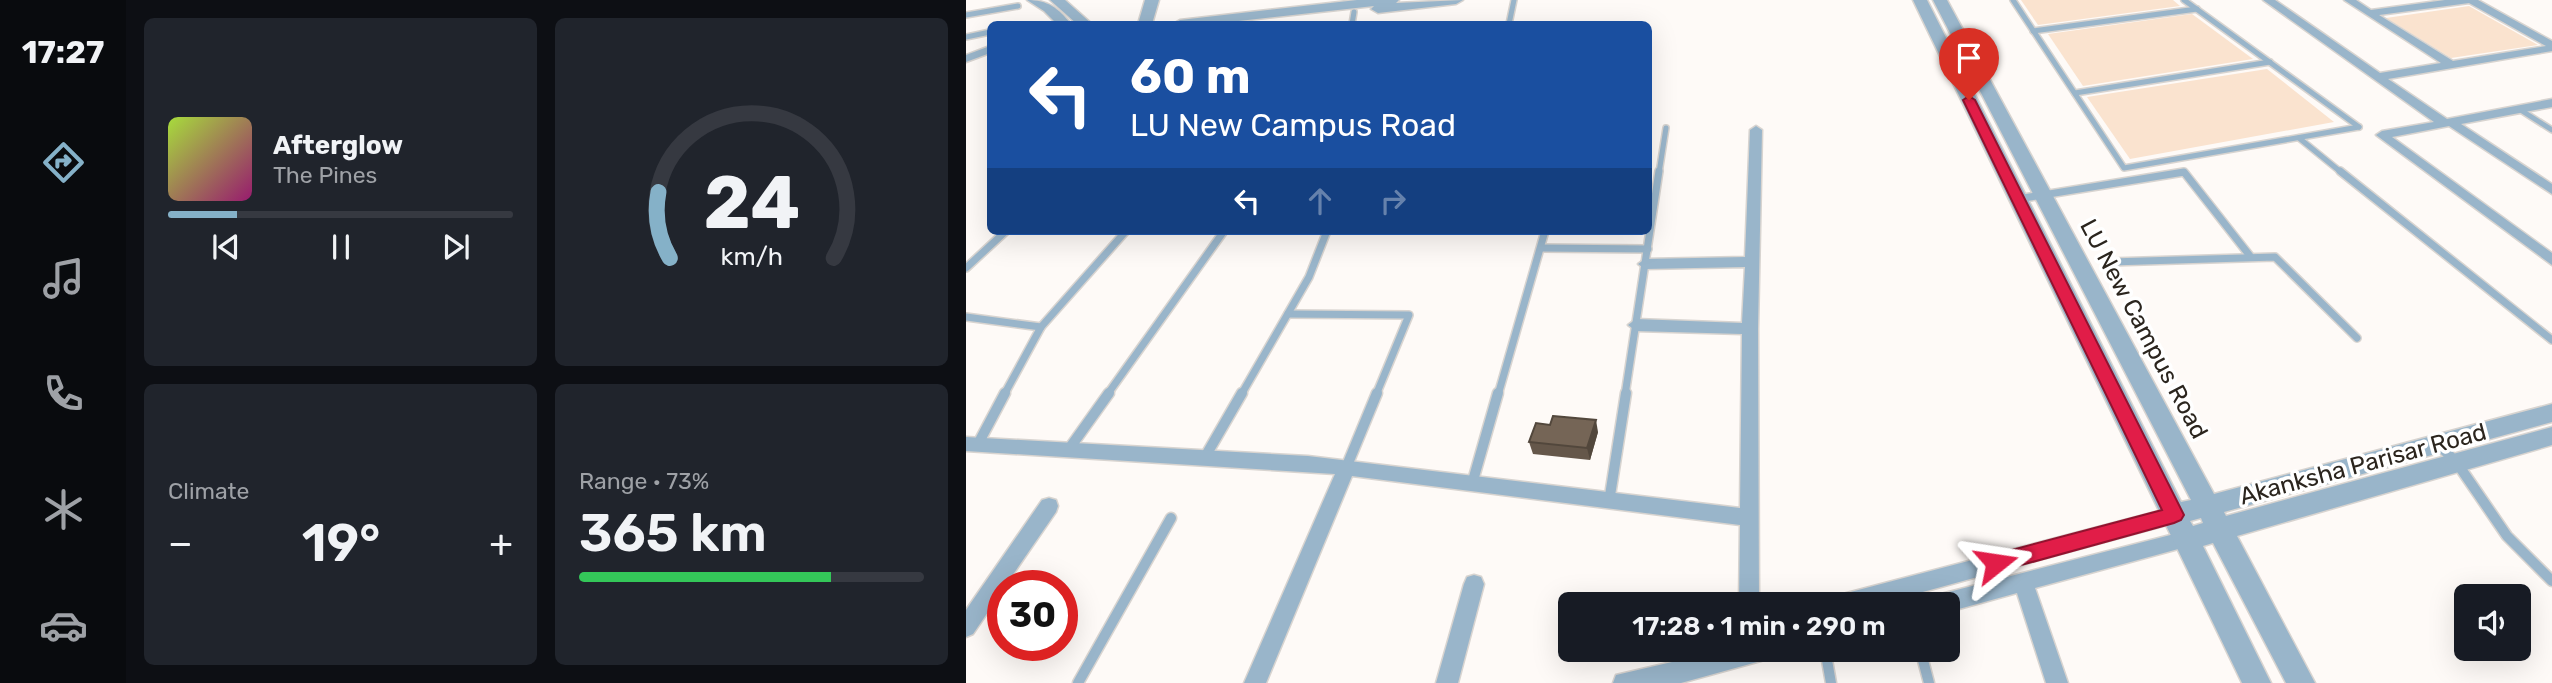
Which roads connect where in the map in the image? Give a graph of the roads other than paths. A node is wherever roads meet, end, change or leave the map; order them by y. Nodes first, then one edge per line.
1 (1034, 0) edge
2 (1152, 0) edge
3 (1392, 0) edge
4 (1456, 0) edge
5 (1514, 0) edge
6 (1920, 0) edge
7 (1940, 0) edge
8 (2013, 0) edge
9 (2184, 0) edge
10 (2268, 0) edge
11 (2349, 0) edge
12 (2469, 0) edge
13 (1054, 3) edge
14 (1018, 6) dead end
15 (2197, 9) junction
16 (2369, 13) junction
17 (966, 15) edge
18 (1353, 18) edge
19 (1063, 21) edge
20 (1081, 21) edge
21 (1146, 21) edge
22 (1206, 21) edge
23 (1300, 21) edge
24 (1510, 21) edge
25 (2034, 31) junction
26 (987, 33) edge
27 (966, 37) edge
28 (2552, 46) edge
29 (987, 50) edge
30 (966, 59) edge
31 (2270, 62) junction
32 (2451, 65) junction
33 (2378, 77) junction
34 (2075, 93) junction
35 (2552, 103) edge
36 (2519, 110) junction
37 (2447, 123) junction
38 (1666, 128) dead end
39 (1756, 130) dead end
40 (2552, 130) edge
41 (2299, 138) junction
42 (2552, 190) edge
43 (2044, 196) junction
44 (2018, 199) junction
45 (1652, 221) edge
46 (1002, 235) edge
47 (1122, 235) edge
48 (1221, 235) edge
49 (1325, 235) edge
50 (1544, 235) edge
51 (1650, 235) edge
52 (1541, 248) junction
53 (1648, 248) junction
54 (2250, 256) junction
55 (2552, 260) edge
56 (1752, 262) junction
57 (2111, 262) dead end
58 (1645, 264) junction
59 (966, 268) edge
60 (1288, 314) junction
61 (966, 317) edge
62 (1636, 325) junction
63 (1041, 327) junction
64 (1750, 329) junction
65 (2357, 338) dead end
66 (2552, 340) edge
67 (2552, 413) edge
68 (2552, 436) edge
69 (972, 444) edge
70 (2438, 444) junction
71 (1069, 449) junction
72 (1205, 457) junction
73 (2457, 463) junction
74 (1346, 468) junction
75 (1472, 485) junction
76 (1609, 502) junction
77 (1049, 506) dead end
78 (2207, 506) junction
79 (2174, 515) junction
80 (1171, 518) dead end
81 (1751, 518) junction
82 (2220, 529) junction
83 (2186, 538) junction
84 (2552, 581) edge
85 (2023, 582) junction
86 (1474, 584) dead end
87 (1749, 592) edge
88 (1888, 592) edge
89 (1960, 599) edge
90 (966, 627) edge
91 (1731, 662) edge
92 (1827, 662) edge
93 (1923, 662) edge
94 (1688, 677) edge
95 (1078, 683) edge
96 (1255, 683) edge
97 (1447, 683) edge
98 (1624, 683) edge
99 (1831, 683) edge
100 (1929, 683) edge
101 (2057, 683) edge
102 (2258, 683) edge
103 (2301, 683) edge

1 - 13 street
2 - 21 street
3 - 22 street
4 - 18 street
5 - 24 lane
6 - 44 street
7 - 43 street, LU New Campus Road
8 - 25 lane
9 - 15 lane
10 - 33 street
11 - 16 street
12 - 16 street
12 - 28 street
13 - 19 street
13 - 20 street
14 - 17 lane
15 - 25 lane
15 - 31 lane
16 - 32 street
18 - 23 street
25 - 34 lane
26 - 27 lane
28 - 32 street
29 - 30 street
31 - 34 lane
31 - 41 lane
32 - 33 street
33 - 37 street
34 - 41 lane
35 - 36 street
36 - 37 street
36 - 40 lane
37 - 42 street
37 - 55 street
38 - 45 lane
39 - 56 street
41 - 66 lane
43 - 44 lane
43 - 54 lane
43 - 78 street, LU New Campus Road
44 - 79 street
46 - 59 lane
47 - 63 lane
48 - 71 lane
49 - 60 lane
50 - 52 lane
51 - 53 lane
52 - 53 lane
52 - 75 lane
53 - 58 lane
54 - 57 lane
54 - 65 lane
56 - 58 street
56 - 64 street
58 - 62 lane
60 - 72 lane
60 - 74 lane
61 - 63 lane
62 - 64 street
62 - 76 lane
63 - 69 lane
64 - 81 street
67 - 70 street, Akanksha Parisar Road
68 - 73 street, Akanksha Parisar Road
69 - 71 street
70 - 73 lane
70 - 78 street, Akanksha Parisar Road
71 - 72 street
72 - 74 street
73 - 82 street, Akanksha Parisar Road
73 - 84 lane
74 - 75 street
74 - 96 street
75 - 76 street
76 - 81 street
77 - 90 street
78 - 79 street, Akanksha Parisar Road
78 - 82 street, LU New Campus Road
79 - 83 street
79 - 88 street
80 - 95 lane
81 - 87 street
82 - 83 street, Akanksha Parisar Road
82 - 103 street, LU New Campus Road
83 - 85 street
83 - 102 street
85 - 89 street
85 - 101 street
86 - 97 street
91 - 94 street
92 - 99 lane
93 - 100 lane
94 - 98 street

